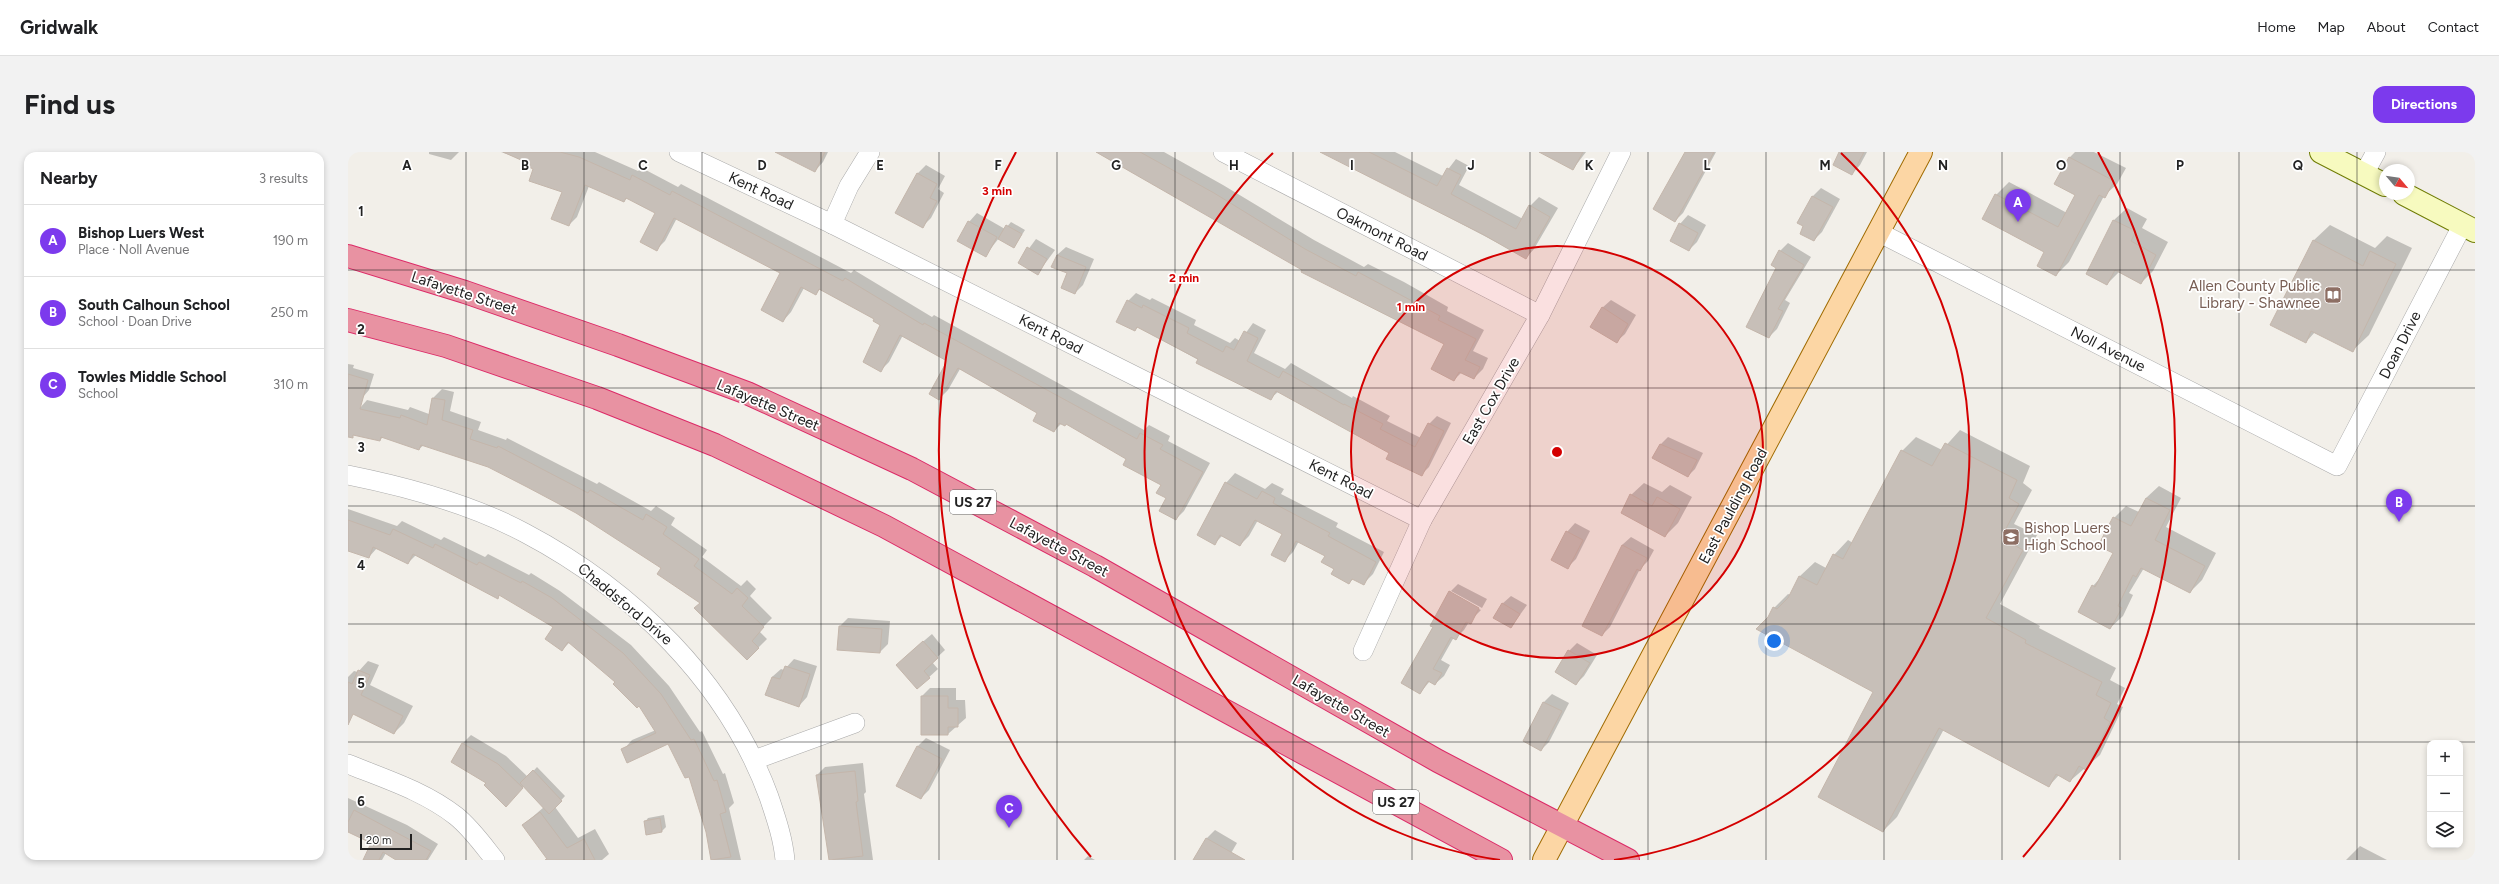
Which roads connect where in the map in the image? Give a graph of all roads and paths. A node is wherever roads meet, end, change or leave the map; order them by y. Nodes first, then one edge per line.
1 (679, 152) edge
2 (870, 152) edge
3 (1223, 152) edge
4 (1621, 152) edge
5 (1921, 152) edge
6 (2321, 152) edge
7 (2376, 152) edge
8 (2364, 174) junction
9 (2379, 181) edge
10 (2415, 200) edge
11 (832, 224) junction
12 (2469, 227) edge
13 (1878, 232) junction
14 (348, 256) edge
15 (1540, 315) junction
16 (348, 320) edge
17 (2338, 466) joint
18 (348, 475) edge
19 (1422, 520) junction
20 (1363, 651) dead end
21 (855, 723) dead end
22 (754, 760) junction
23 (348, 764) edge
24 (1563, 825) junction
25 (495, 860) edge
26 (785, 860) edge
27 (1502, 860) edge
28 (1544, 860) edge
29 (1628, 860) edge

1 - 11 street, Kent Road
2 - 11 street
3 - 15 street, Oakmont Road
4 - 15 street, East Cox Drive
5 - 13 main road, East Paulding Road
6 - 8 street
7 - 8 street
8 - 9 street
10 - 12 street
11 - 19 street, Kent Road
12 - 17 street, Doan Drive
13 - 17 street, Noll Avenue
13 - 24 main road, East Paulding Road
14 - 24 highway, Lafayette Street / US 27
15 - 19 street, East Cox Drive
16 - 27 highway, US 27
18 - 22 street, Chaddsford Drive
19 - 20 street, East Cox Drive
21 - 22 street
22 - 26 street, Chaddsford Drive
23 - 25 street
24 - 28 main road, East Paulding Road
24 - 29 highway, Lafayette Street / US 27

